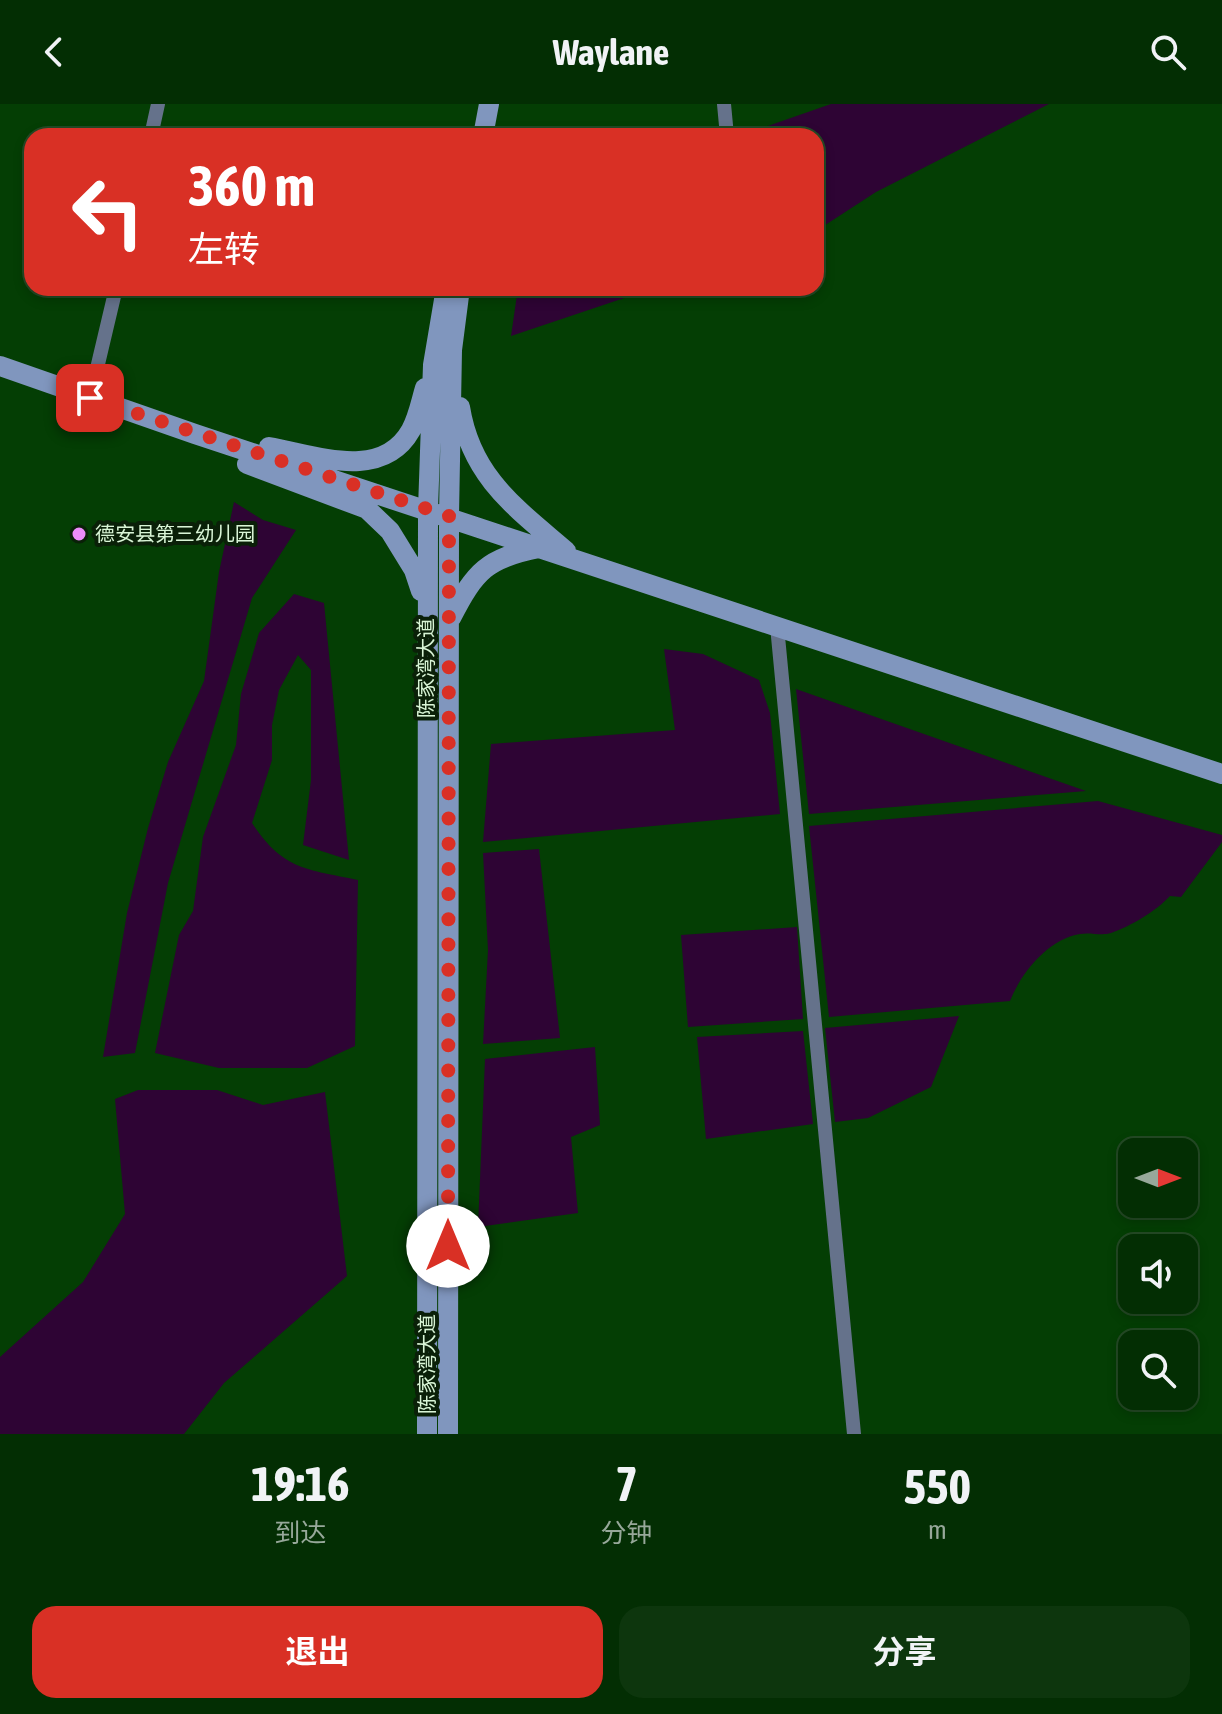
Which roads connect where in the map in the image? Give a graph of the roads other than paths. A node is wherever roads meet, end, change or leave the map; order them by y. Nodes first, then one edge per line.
1 (158, 104) edge
2 (476, 104) edge
3 (489, 104) edge
4 (724, 104) edge
5 (153, 128) edge
6 (472, 128) edge
7 (484, 128) edge
8 (726, 128) edge
9 (114, 296) edge
10 (445, 296) edge
11 (459, 296) edge
12 (452, 350) junction
13 (433, 365) junction
14 (0, 366) edge
15 (90, 398) junction
16 (195, 434) junction
17 (428, 509) junction
18 (449, 516) junction
19 (542, 547) junction
20 (575, 558) junction
21 (426, 606) junction
22 (449, 621) junction
23 (777, 626) junction
24 (1222, 774) edge
25 (427, 1434) edge
26 (448, 1434) edge
27 (854, 1434) edge

1 - 5 street
2 - 6 main road
3 - 7 main road
4 - 8 street
9 - 15 street
10 - 13 main road, 陈家湾大道
11 - 12 main road, 陈家湾大道
12 - 18 main road, 陈家湾大道
12 - 20 main road
13 - 16 main road
13 - 17 main road, 陈家湾大道
14 - 15 main road
15 - 16 main road
16 - 17 main road
16 - 21 main road
17 - 18 main road
17 - 21 main road, 陈家湾大道
18 - 19 main road
18 - 22 main road, 陈家湾大道
19 - 20 main road
19 - 22 main road
20 - 23 main road
21 - 25 main road, 陈家湾大道
22 - 26 main road, 陈家湾大道
23 - 24 main road
23 - 27 street

